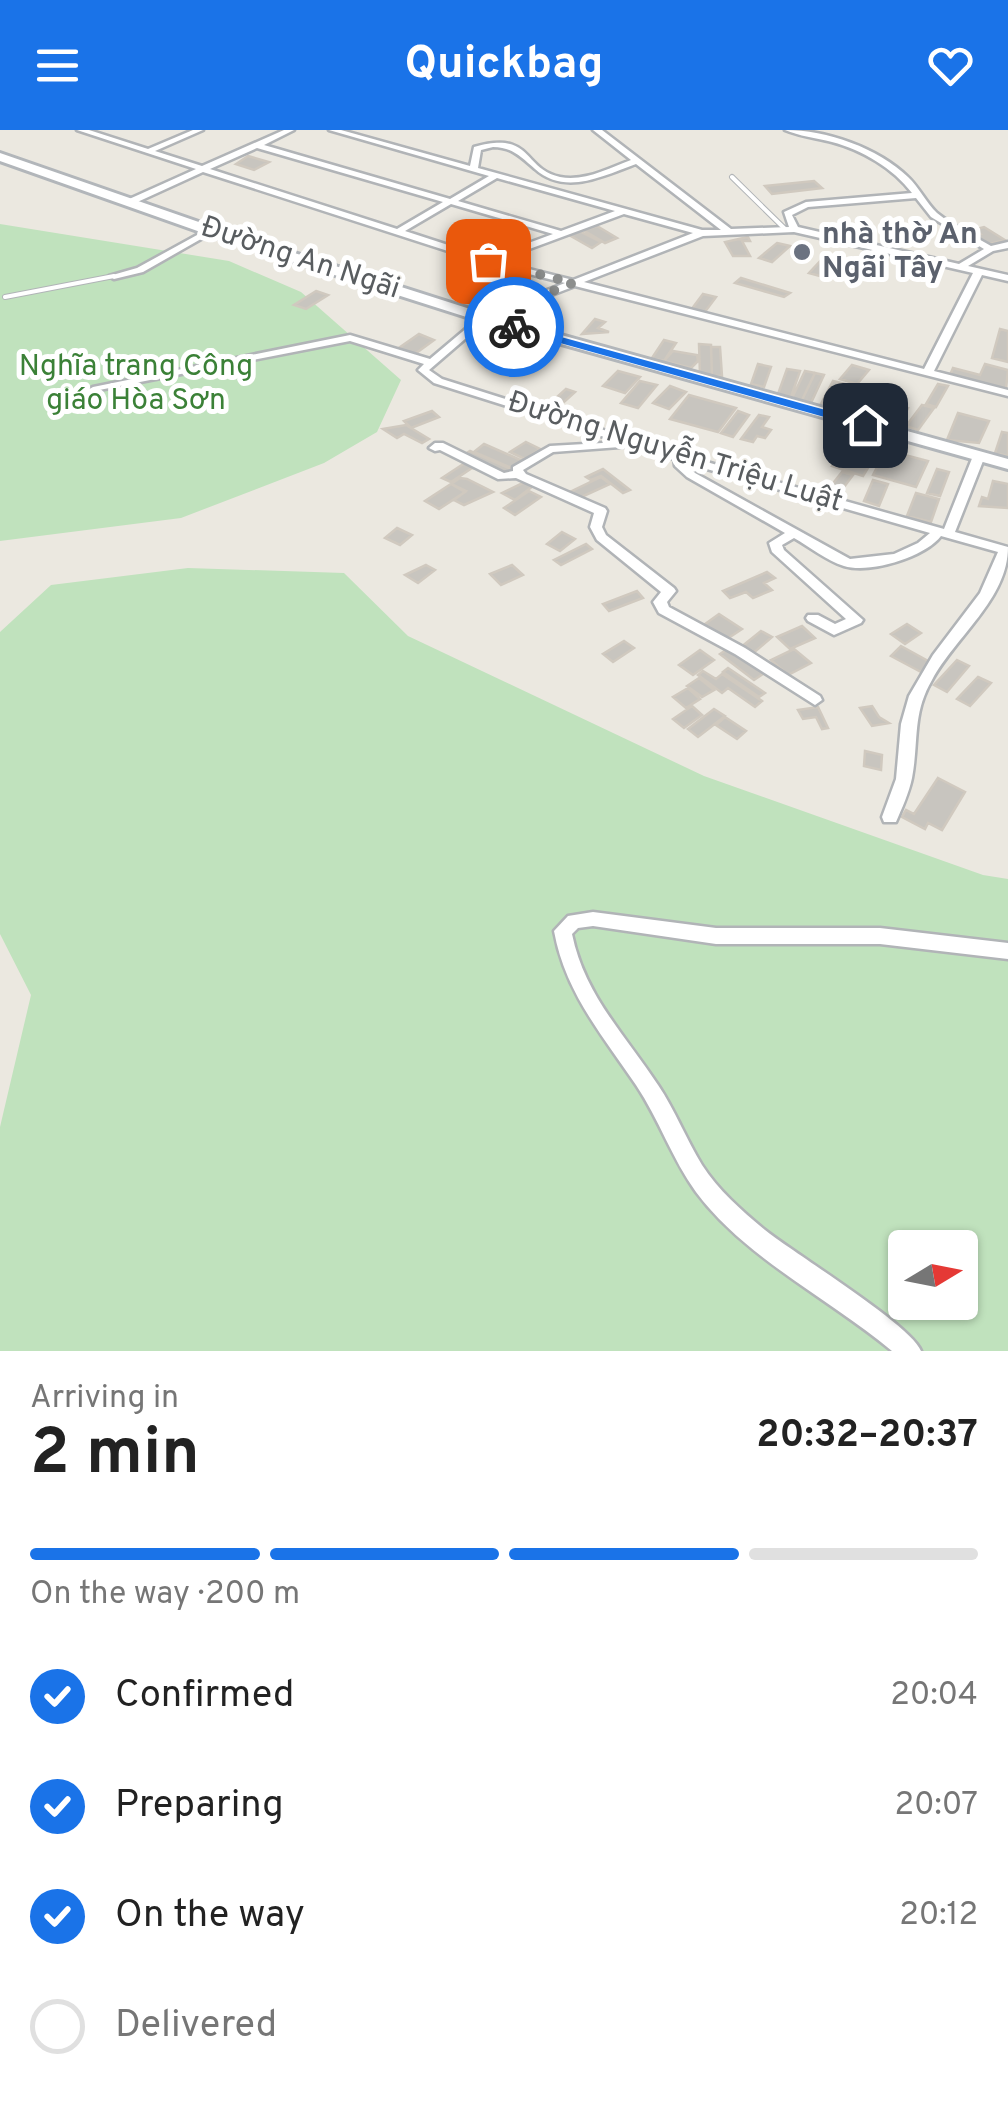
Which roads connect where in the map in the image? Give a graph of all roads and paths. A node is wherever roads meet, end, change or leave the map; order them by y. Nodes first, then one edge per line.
1 (81, 130) edge
2 (199, 130) edge
3 (290, 130) edge
4 (332, 130) edge
5 (597, 130) edge
6 (789, 130) edge
7 (256, 145) junction
8 (147, 152) junction
9 (0, 157) edge
10 (634, 162) junction
11 (474, 169) junction
12 (200, 170) junction
13 (497, 175) junction
14 (732, 176) dead end
15 (917, 196) junction
16 (130, 202) junction
17 (451, 202) junction
18 (624, 211) junction
19 (789, 229) junction
20 (210, 231) junction
21 (400, 232) junction
22 (728, 232) junction
23 (702, 233) junction
24 (562, 234) junction
25 (1008, 245) edge
26 (990, 248) junction
27 (488, 261) junction
28 (960, 267) junction
29 (978, 273) junction
30 (114, 276) joint
31 (1008, 278) edge
32 (573, 283) junction
33 (5, 297) dead end
34 (484, 318) junction
35 (429, 362) junction
36 (928, 372) junction
37 (93, 390) dead end
38 (1008, 393) edge
39 (637, 444) junction
40 (435, 448) dead end
41 (604, 448) junction
42 (979, 456) junction
43 (680, 457) junction
44 (1008, 464) edge
45 (606, 465) dead end
46 (518, 474) junction
47 (772, 484) junction
48 (752, 509) junction
49 (943, 532) junction
50 (795, 533) junction
51 (1006, 551) edge
52 (814, 618) dead end
53 (815, 700) dead end
54 (890, 817) dead end
55 (1008, 951) edge
56 (910, 1351) edge

1 - 8 street
2 - 8 street
3 - 7 street
4 - 11 street
5 - 10 street
6 - 15 street
7 - 12 street
7 - 17 street
8 - 12 street
9 - 16 main road, Đường An Ngãi
10 - 11 street
10 - 22 street
11 - 13 street
12 - 16 street
12 - 21 street
13 - 17 street
13 - 18 street
14 - 19 lane
15 - 19 street
15 - 26 street
16 - 20 main road, Đường An Ngãi
17 - 21 street
17 - 24 street
18 - 23 street
18 - 24 street
19 - 22 street
19 - 28 street
20 - 30 street
20 - 34 main road, Đường An Ngãi
21 - 27 street
22 - 23 street
23 - 32 street
24 - 27 street
25 - 26 street
26 - 28 street
27 - 32 street
28 - 29 street
29 - 31 street
29 - 36 street
30 - 33 lane
32 - 34 street
32 - 36 street
34 - 35 street
34 - 42 main road, Đường An Ngãi
35 - 37 street
35 - 39 street, Đường Nguyễn Triệu Luật
36 - 38 street
39 - 41 street
39 - 43 street, Đường Nguyễn Triệu Luật
40 - 46 street
41 - 45 street
41 - 46 street
42 - 44 main road, Đường An Ngãi
42 - 49 street
43 - 47 street, Đường Nguyễn Triệu Luật
43 - 48 street
46 - 53 street
47 - 48 street
47 - 49 street, Đường Nguyễn Triệu Luật
48 - 50 street
49 - 50 street
49 - 51 street, Đường Nguyễn Triệu Luật
50 - 52 street
51 - 54 street
55 - 56 street

